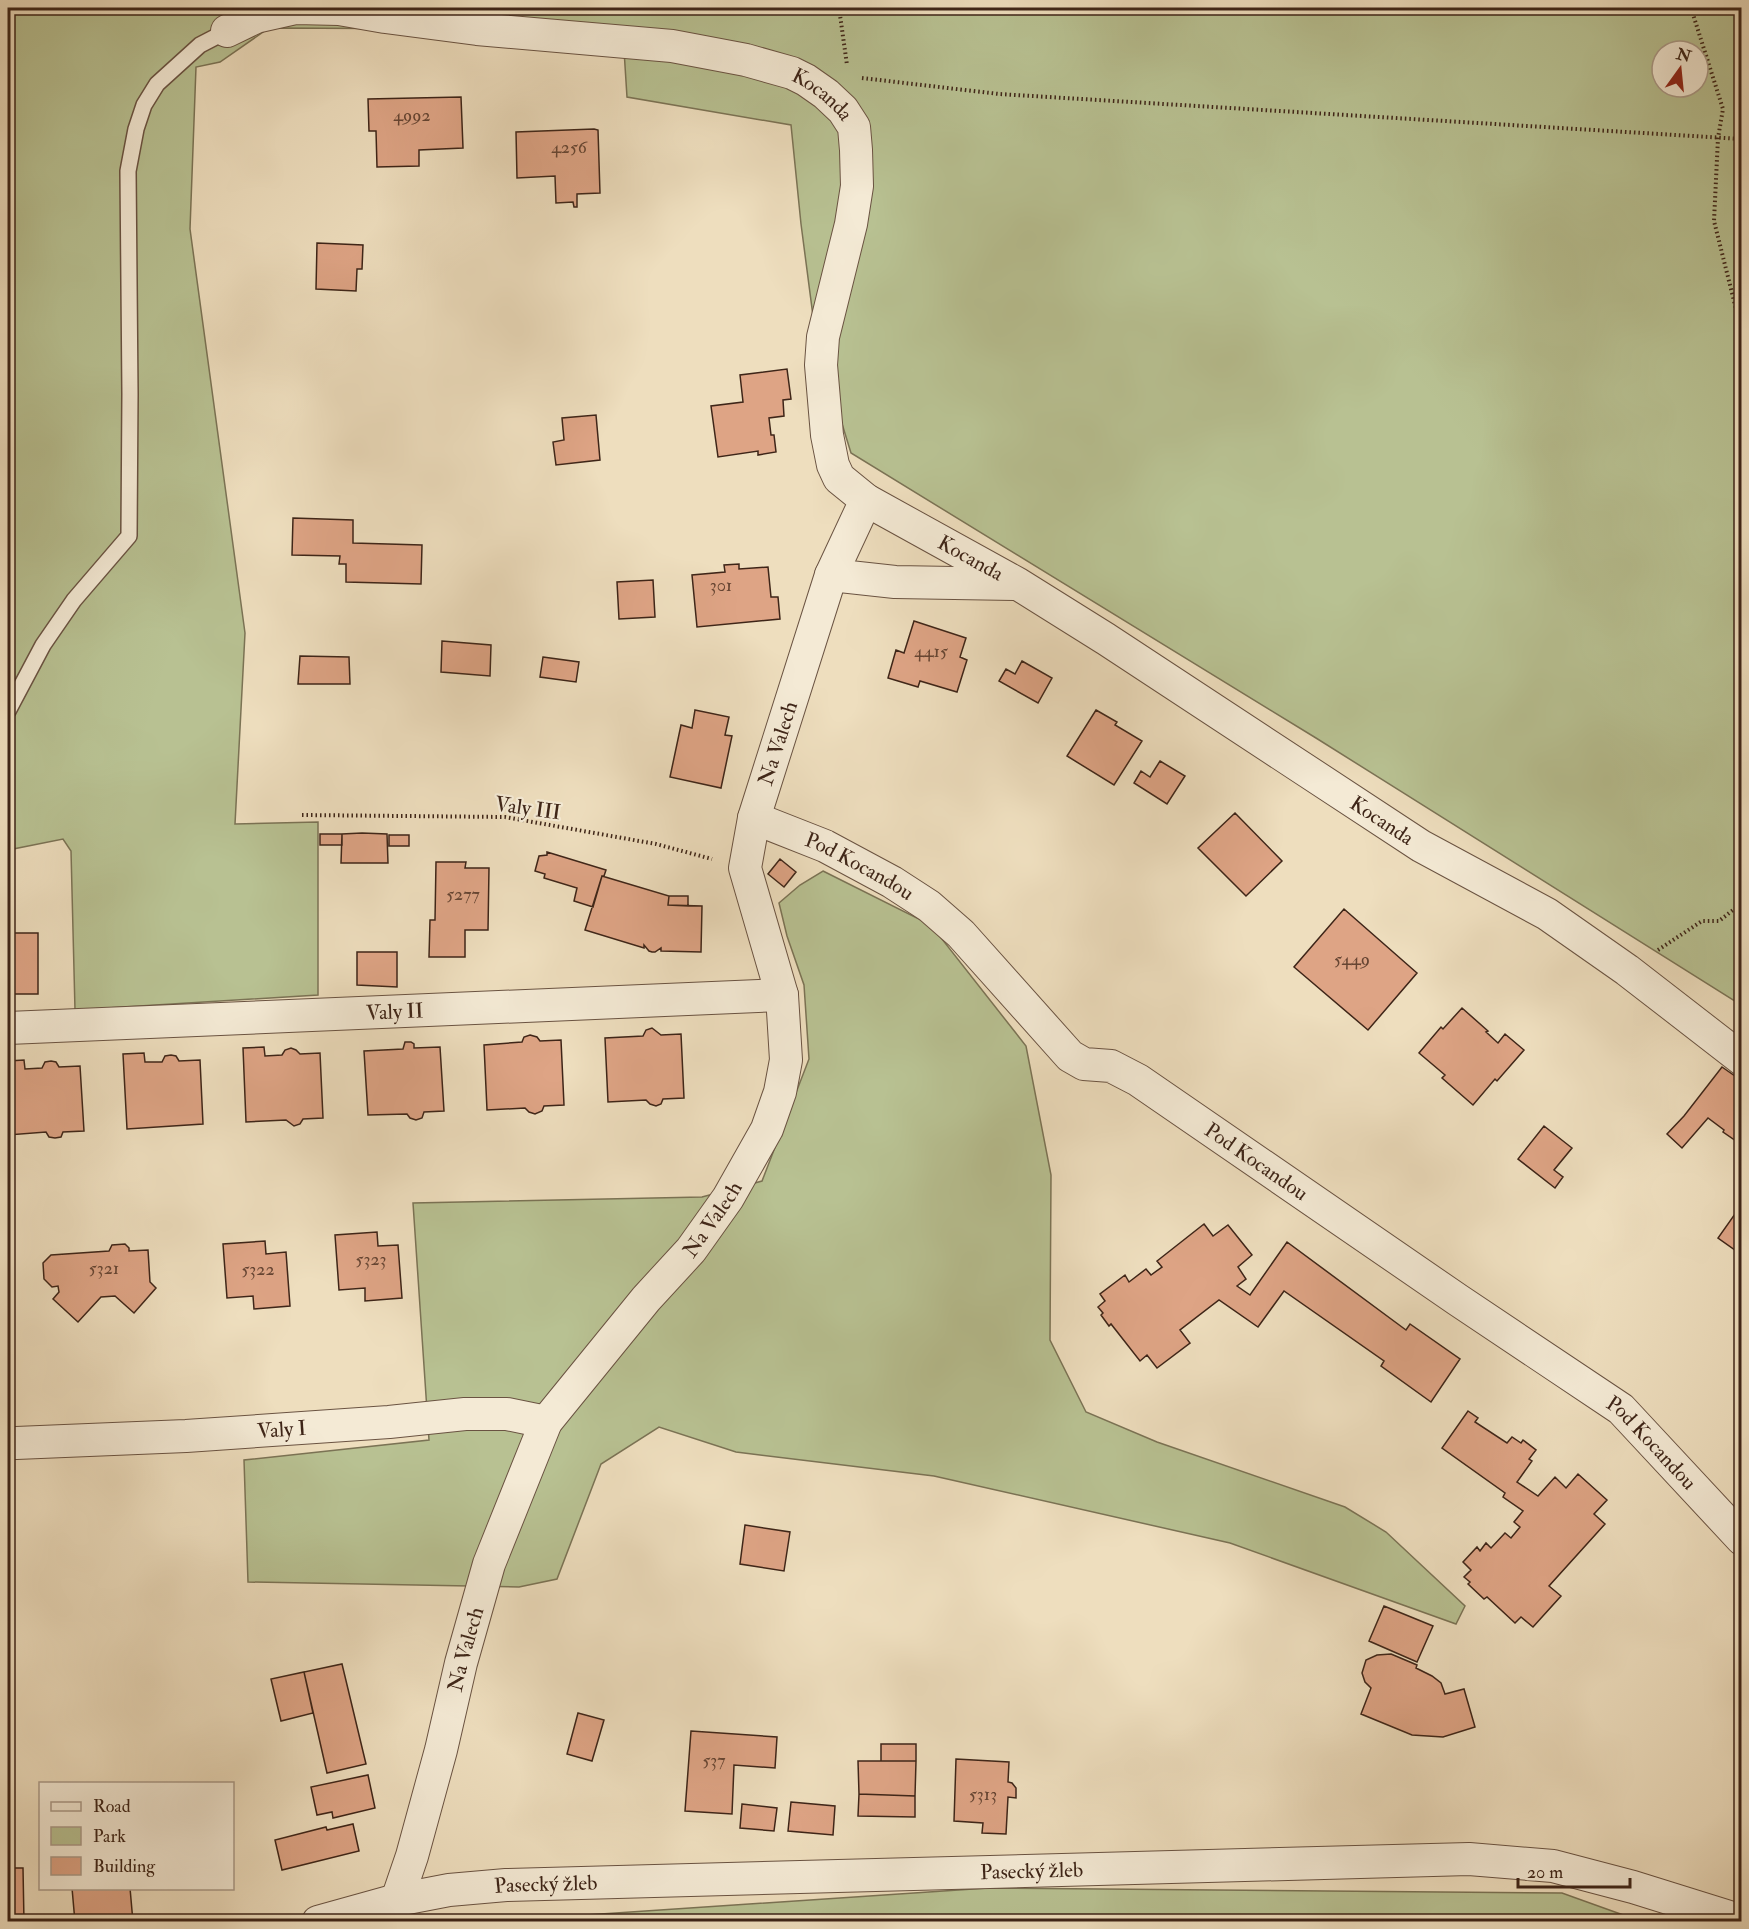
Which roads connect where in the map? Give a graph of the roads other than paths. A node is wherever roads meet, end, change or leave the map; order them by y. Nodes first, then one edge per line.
1 (228, 31) joint
2 (866, 500) junction
3 (831, 575) junction
4 (1018, 584) junction
5 (8, 711) edge
6 (754, 818) junction
7 (782, 995) junction
8 (8, 1028) edge
9 (1742, 1059) edge
10 (546, 1422) junction
11 (16, 1443) dead end
12 (1742, 1539) edge
13 (397, 1900) junction
14 (1742, 1921) edge
15 (318, 1922) edge

1 - 2 street, Kocanda
1 - 5 lane
2 - 3 street, Na Valech
2 - 4 street, Kocanda
3 - 4 street, Kocanda
3 - 6 street, Na Valech
4 - 9 street, Kocanda
6 - 7 street, Na Valech
6 - 12 street, Pod Kocandou
7 - 8 street, Valy II
7 - 10 street, Na Valech
10 - 11 street, Valy I
10 - 13 street, Na Valech
13 - 14 street, Pasecký žleb
13 - 15 street, Pasecký žleb

